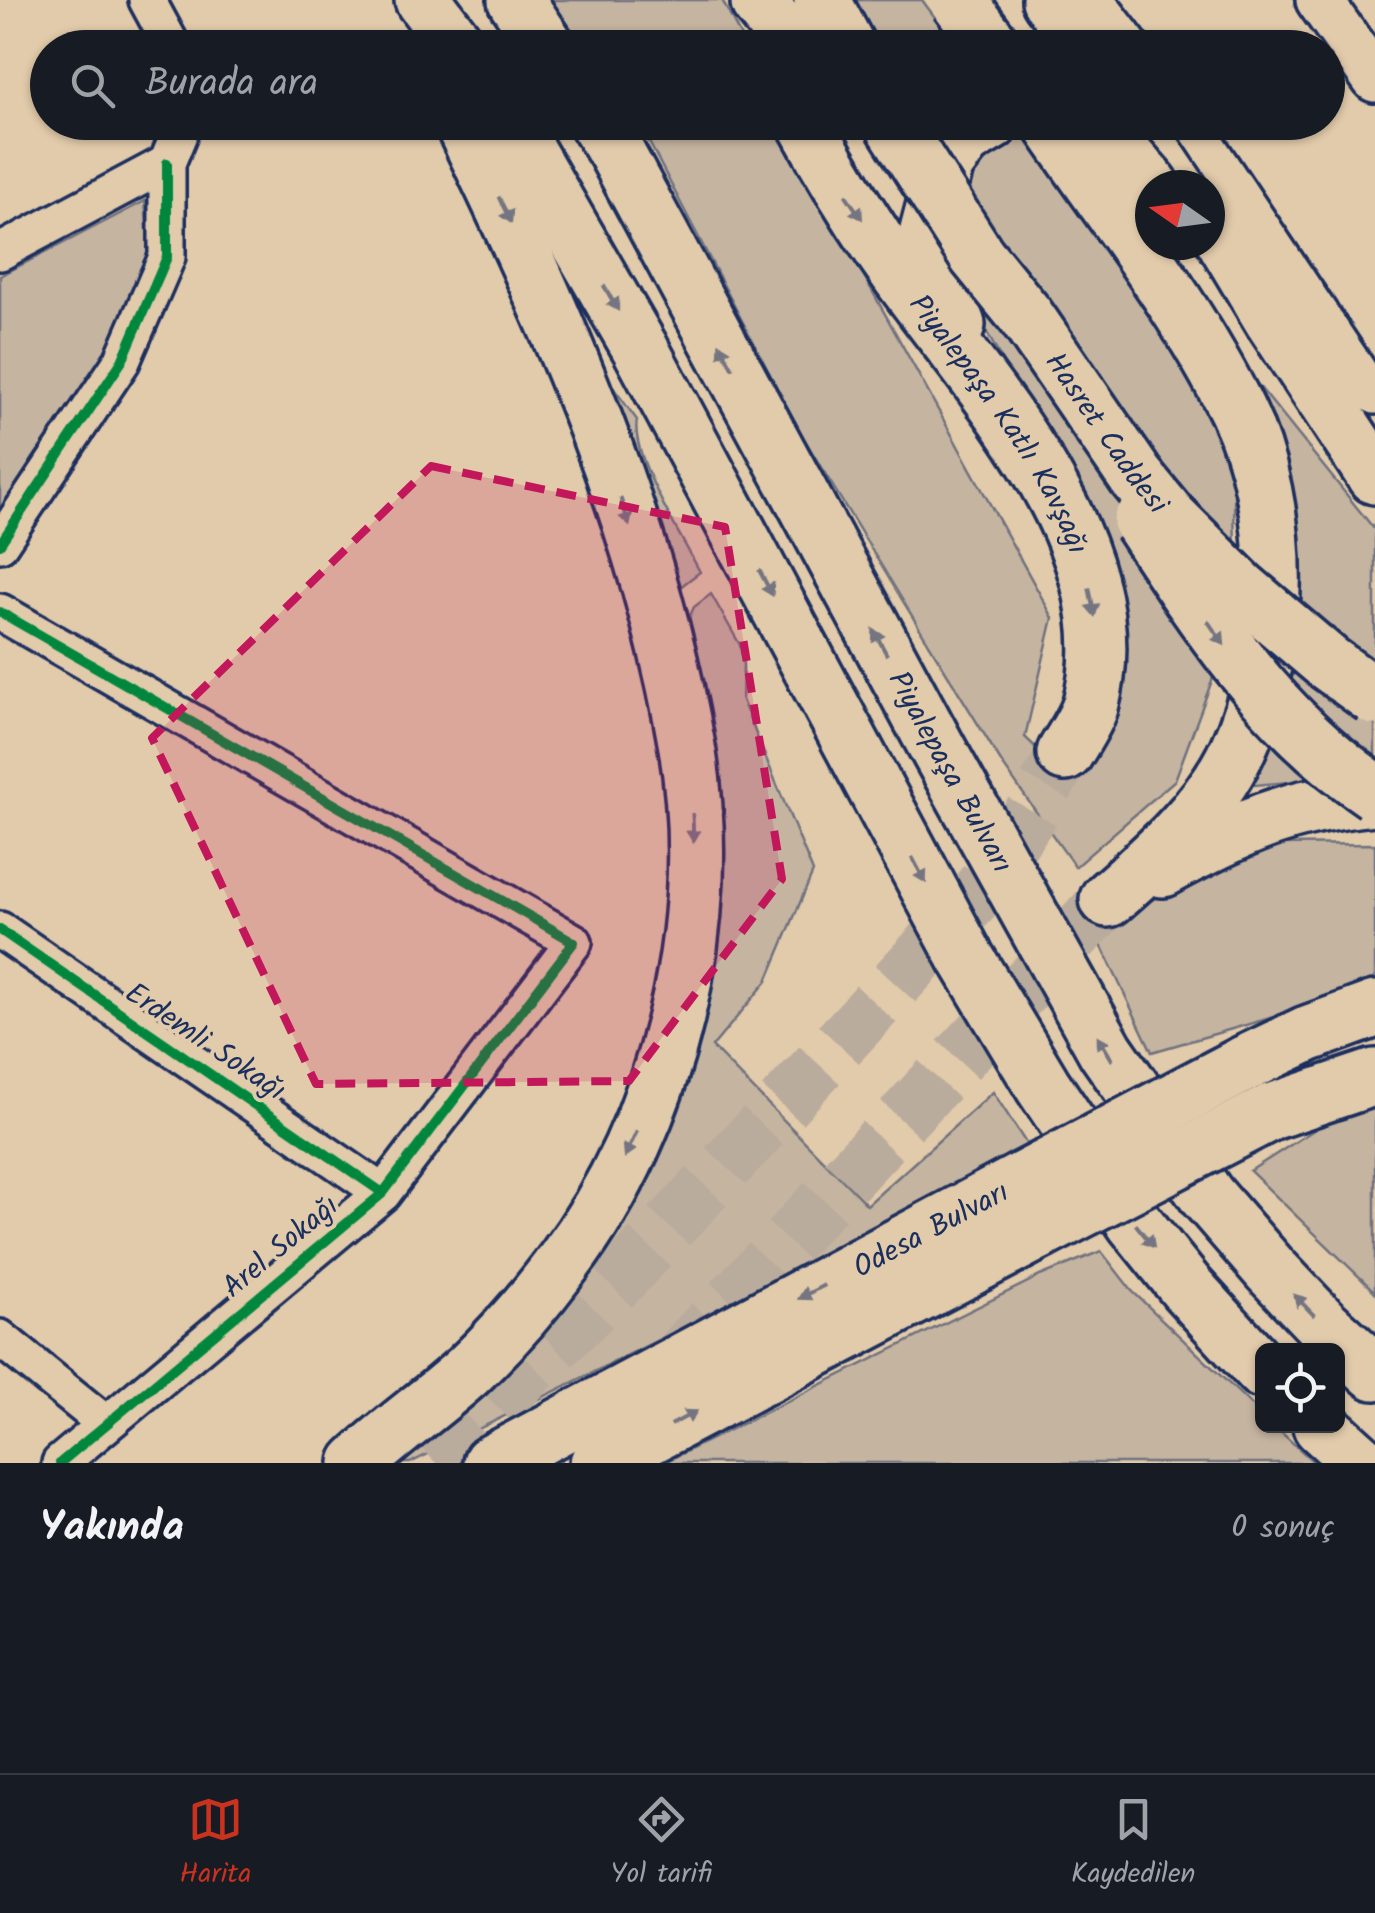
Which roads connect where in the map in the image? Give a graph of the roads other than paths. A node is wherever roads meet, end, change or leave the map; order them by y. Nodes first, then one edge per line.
1 (147, 0) edge
2 (389, 0) edge
3 (423, 0) edge
4 (516, 0) edge
5 (822, 0) edge
6 (958, 0) edge
7 (988, 0) edge
8 (1050, 0) edge
9 (1096, 0) edge
10 (1319, 0) edge
11 (164, 30) edge
12 (406, 30) edge
13 (446, 30) edge
14 (536, 30) edge
15 (838, 30) edge
16 (980, 30) edge
17 (983, 30) edge
18 (1072, 30) edge
19 (1119, 30) edge
20 (1340, 30) edge
21 (1345, 37) edge
22 (1375, 79) edge
23 (176, 140) edge
24 (471, 140) edge
25 (520, 140) edge
26 (607, 140) edge
27 (815, 140) edge
28 (903, 140) edge
29 (963, 140) edge
30 (1062, 140) edge
31 (1112, 140) edge
32 (1154, 140) edge
33 (1204, 140) edge
34 (167, 162) junction
35 (1140, 170) edge
36 (1177, 170) edge
37 (1225, 241) edge
38 (0, 252) edge
39 (976, 256) junction
40 (1210, 260) edge
41 (1273, 321) junction
42 (1375, 396) edge
43 (994, 403) junction
44 (1375, 476) edge
45 (0, 544) edge
46 (0, 612) edge
47 (1375, 697) edge
48 (1064, 753) tunnel mouth
49 (1375, 795) edge
50 (0, 930) edge
51 (1375, 1010) edge
52 (1375, 1076) edge
53 (383, 1193) junction
54 (1031, 1206) junction
55 (0, 1338) edge
56 (1255, 1362) edge
57 (1375, 1372) edge
58 (106, 1424) junction
59 (1329, 1433) edge
60 (60, 1463) edge
61 (358, 1463) edge
62 (491, 1463) edge
63 (598, 1463) edge
64 (1362, 1463) edge

1 - 11 street
2 - 12 main road
3 - 13 main road
4 - 14 main road
5 - 15 main road
6 - 16 main road, bridge
7 - 17 main road
8 - 18 main road
9 - 19 street
10 - 20 street
21 - 22 street
23 - 34 street
24 -> 61 main road
25 -> 56 main road
57 -> 26 main road, Piyalepaşa Bulvarı
27 -> 43 main road, Piyalepaşa Katlı Kavşağı
28 - 39 main road, Hasret Caddesi, bridge
29 - 43 main road
30 - 49 main road
31 - 35 main road
32 - 36 main road
33 - 42 street
34 - 38 street
34 - 45 street
37 - 41 main road
39 - 47 main road, Hasret Caddesi, bridge
39 -> 49 main road, bridge
40 - 41 main road
41 - 44 main road
43 -> 48 main road, Piyalepaşa Katlı Kavşağı
46 - 53 street, Arel Sokağı
50 - 53 street, Erdemli Sokağı
51 - 54 main road, Odesa Bulvarı, bridge
52 - 54 main road, Odesa Bulvarı, bridge
53 - 58 street, Arel Sokağı
54 -> 62 main road, Odesa Bulvarı
63 -> 54 main road, Odesa Bulvarı
55 - 58 street
58 - 60 street, Arel Sokağı
59 - 64 main road

